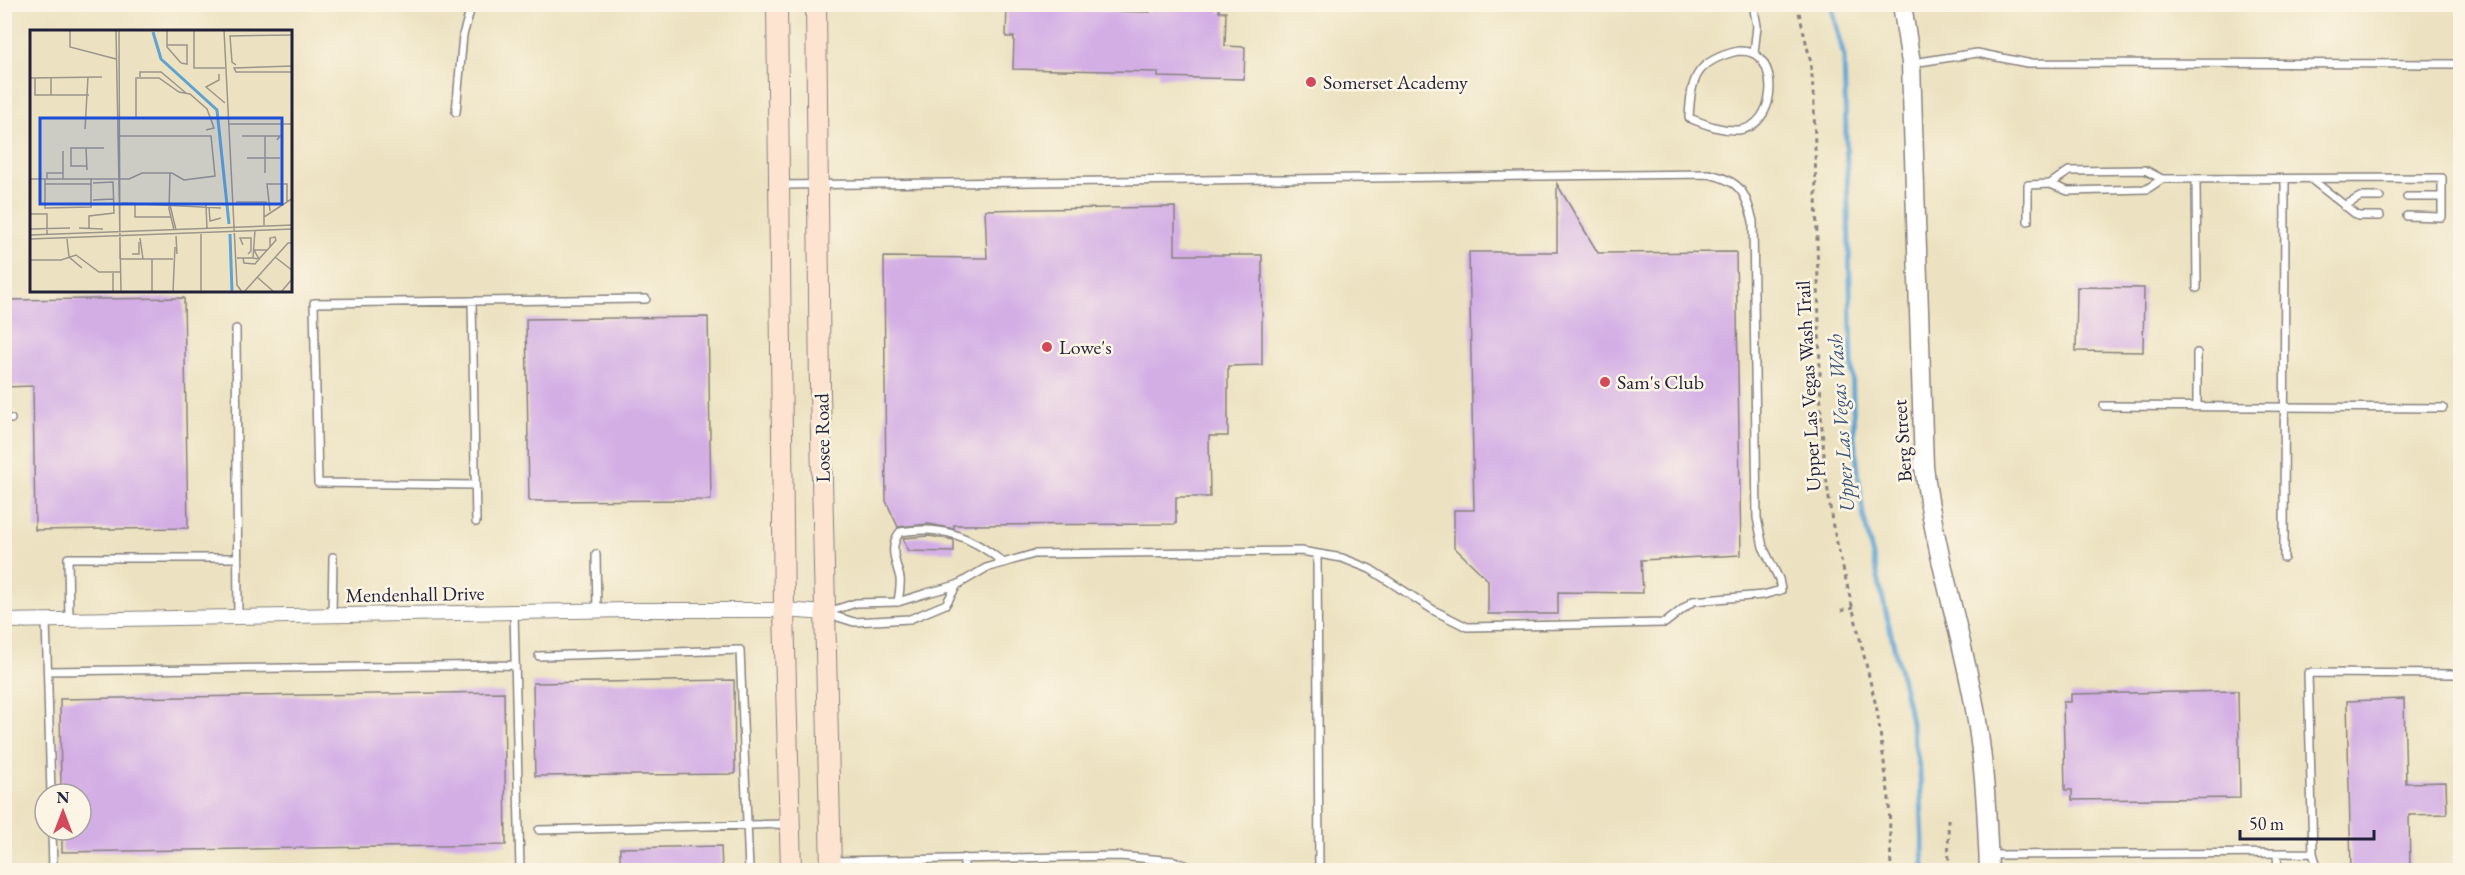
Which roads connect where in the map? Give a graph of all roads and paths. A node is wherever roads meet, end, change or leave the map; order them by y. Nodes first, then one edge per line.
1 (472, 4) edge
2 (777, 4) edge
3 (816, 4) edge
4 (1753, 4) edge
5 (1797, 4) edge
6 (1902, 4) edge
7 (1754, 53) junction
8 (1911, 63) junction
9 (2460, 64) edge
10 (456, 112) dead end
11 (2162, 179) junction
12 (2196, 179) junction
13 (2285, 179) junction
14 (2311, 179) junction
15 (2050, 184) junction
16 (778, 185) junction
17 (818, 185) junction
18 (2442, 196) junction
19 (2380, 197) dead end
20 (2407, 197) dead end
21 (2344, 206) junction
22 (2380, 216) dead end
23 (2407, 216) dead end
24 (2028, 221) dead end
25 (2197, 288) dead end
26 (646, 299) dead end
27 (472, 301) junction
28 (236, 329) dead end
29 (2197, 353) dead end
30 (2104, 406) dead end
31 (2197, 406) junction
32 (2286, 407) junction
33 (2443, 408) dead end
34 (475, 485) junction
35 (476, 522) dead end
36 (596, 554) dead end
37 (1317, 554) junction
38 (333, 557) dead end
39 (237, 558) junction
40 (2284, 558) dead end
41 (1004, 563) junction
42 (957, 585) junction
43 (898, 602) junction
44 (1852, 609) junction
45 (597, 610) junction
46 (784, 610) junction
47 (1841, 611) dead end
48 (514, 612) junction
49 (826, 613) junction
50 (332, 615) junction
51 (238, 616) junction
52 (46, 620) junction
53 (69, 620) junction
54 (4, 621) edge
55 (539, 656) dead end
56 (515, 665) junction
57 (48, 671) junction
58 (2460, 674) edge
59 (51, 782) edge
60 (1948, 819) dead end
61 (747, 824) junction
62 (790, 824) junction
63 (539, 830) dead end
64 (52, 842) edge
65 (2313, 853) junction
66 (2277, 855) junction
67 (964, 858) junction
68 (1989, 863) edge
69 (831, 866) edge
70 (53, 870) edge
71 (520, 870) edge
72 (749, 870) edge
73 (791, 870) edge
74 (964, 870) edge
75 (1198, 870) edge
76 (1319, 870) edge
77 (1892, 870) edge
78 (1949, 870) edge
79 (2278, 870) edge
80 (2318, 870) edge

1 - 10 lane
2 - 16 main road, Losee Road
3 - 17 main road, Losee Road
4 - 7 lane
5 - 44 path, Upper Las Vegas Wash Trail
6 - 8 street, Berg Street
7 - 7 lane
8 - 9 lane
8 - 68 street, Berg Street
11 - 12 lane
11 - 15 lane
11 - 15 lane
12 - 13 lane
12 - 25 lane
13 - 14 lane
13 - 32 lane
14 - 18 lane
14 - 21 lane
15 - 24 lane
16 - 17 lane
16 - 46 main road, Losee Road
17 - 37 lane
17 - 49 main road, Losee Road
18 - 20 lane
18 - 23 lane
19 - 21 lane
21 - 22 lane
26 - 27 lane
27 - 34 lane
27 - 34 lane
28 - 39 lane
29 - 31 lane
30 - 31 lane
31 - 32 lane
32 - 33 lane
32 - 40 lane
34 - 35 lane
36 - 45 lane
37 - 41 lane
37 - 76 lane
38 - 50 lane
39 - 51 lane
39 - 53 lane
41 - 42 lane
41 - 43 lane
42 - 43 lane
42 - 49 lane
43 - 49 lane
44 - 47 path
44 - 77 path, Upper Las Vegas Wash Trail
45 - 46 street, Mendenhall Drive
45 - 48 street, Mendenhall Drive
46 - 49 street, Mendenhall Drive
46 - 62 main road, Losee Road
48 - 50 street, Mendenhall Drive
48 - 56 lane
49 - 69 main road, Losee Road
50 - 51 street, Mendenhall Drive
51 - 53 street, Mendenhall Drive
52 - 53 street, Mendenhall Drive
52 - 54 street, Mendenhall Drive
52 - 57 lane
55 - 61 lane
56 - 57 lane
56 - 71 lane
57 - 59 lane
58 - 65 lane
60 - 78 path
61 - 62 lane
61 - 63 lane
61 - 72 lane
62 - 73 main road, Losee Road
64 - 70 lane
65 - 66 lane
65 - 80 lane
66 - 68 lane
66 - 79 lane
67 - 69 lane
67 - 74 lane
67 - 75 lane

